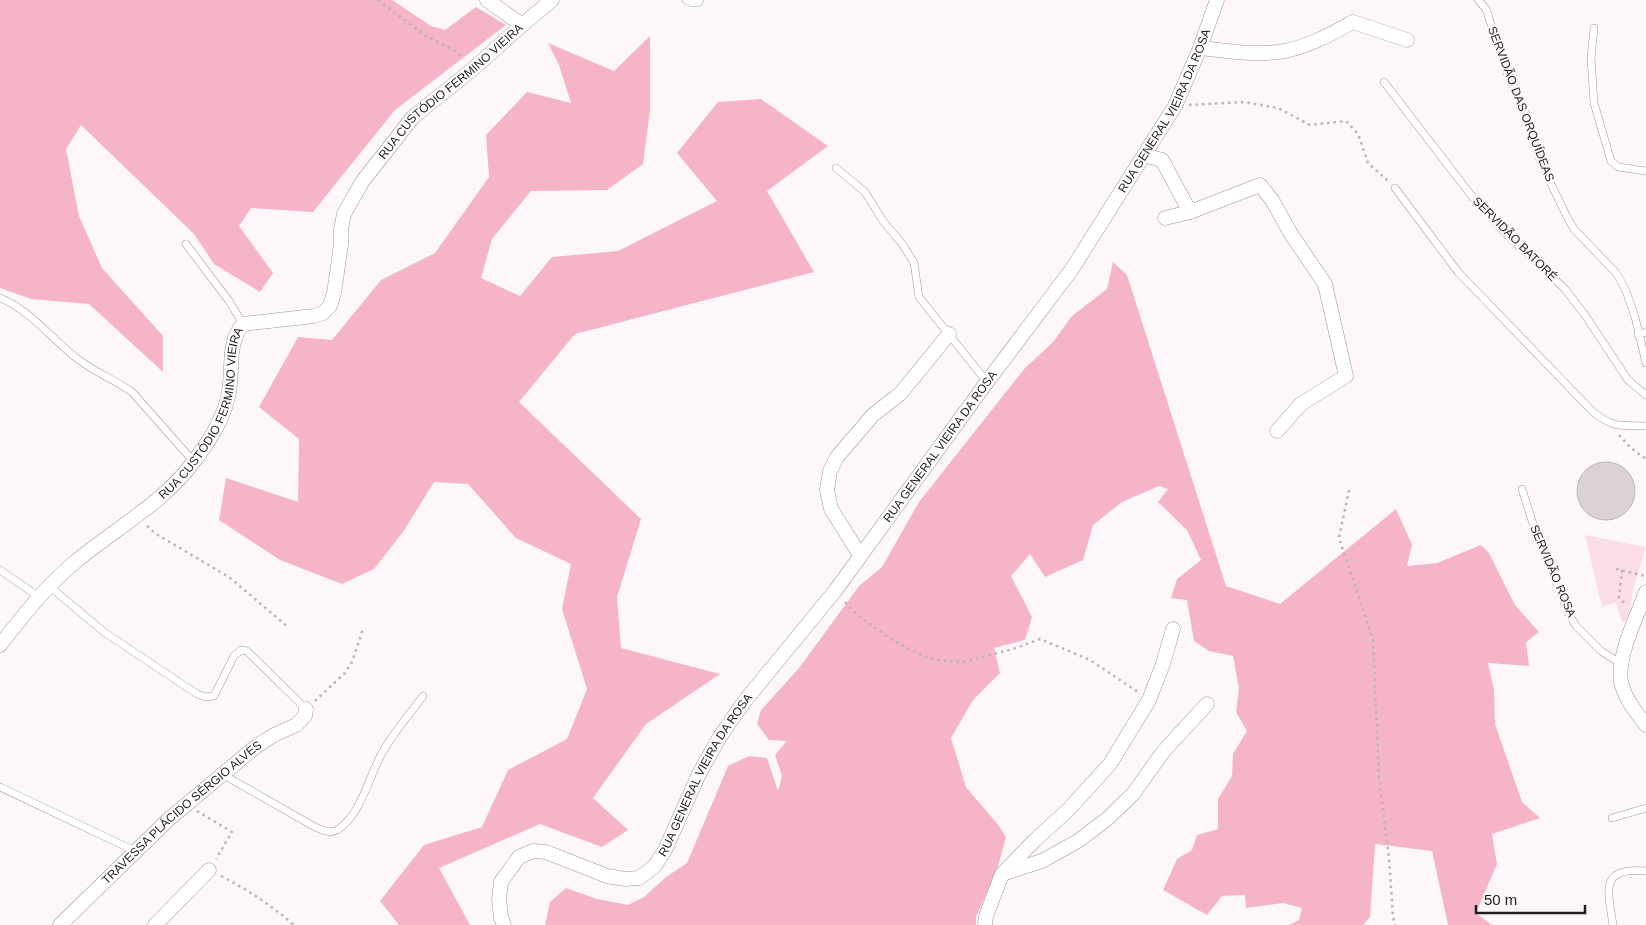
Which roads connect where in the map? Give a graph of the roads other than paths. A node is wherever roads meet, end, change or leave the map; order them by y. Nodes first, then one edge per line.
1 (487, 0) edge
2 (552, 0) edge
3 (686, 0) edge
4 (700, 0) edge
5 (1478, 0) edge
6 (1214, 2) edge
7 (522, 25) junction
8 (1594, 28) dead end
9 (1407, 40) dead end
10 (1200, 48) junction
11 (1384, 82) dead end
12 (1144, 155) junction
13 (836, 168) dead end
14 (1646, 171) edge
15 (1396, 188) road end
16 (1190, 212) junction
17 (1165, 218) dead end
18 (186, 244) dead end
19 (0, 298) edge
20 (243, 324) junction
21 (1646, 332) edge
22 (949, 334) junction
23 (1638, 335) junction
24 (1646, 363) edge
25 (987, 382) junction
26 (1646, 395) edge
27 (1646, 426) edge
28 (1277, 431) dead end
29 (194, 462) junction
30 (1522, 489) dead end
31 (860, 555) junction
32 (0, 570) edge
33 (49, 586) junction
34 (1646, 592) edge
35 (39, 597) junction
36 (1172, 629) dead end
37 (0, 645) edge
38 (1620, 663) junction
39 (423, 696) dead end
40 (1207, 704) dead end
41 (306, 708) joint
42 (1646, 725) edge
43 (222, 774) junction
44 (0, 787) edge
45 (1646, 808) edge
46 (1612, 818) dead end
47 (135, 851) junction
48 (209, 870) road end
49 (1646, 870) edge
50 (1002, 874) junction
51 (60, 925) edge
52 (155, 925) edge
53 (504, 925) edge
54 (985, 925) edge
55 (1613, 925) edge

1 - 7 street
2 - 7 street, RUA CUSTÓDIO FERMINO VIEIRA
3 - 4 lane
5 - 23 lane, SERVIDÃO DAS ORQUÍDEAS
6 - 10 street, RUA GENERAL VIEIRA DA ROSA
7 - 20 street, RUA CUSTÓDIO FERMINO VIEIRA
8 - 14 lane
9 - 10 street
10 - 12 street, RUA GENERAL VIEIRA DA ROSA
11 - 26 lane, SERVIDÃO BATORÉ
12 - 16 street
12 - 25 street, RUA GENERAL VIEIRA DA ROSA
13 - 22 lane
15 - 27 lane
16 - 17 street
16 - 28 street
18 - 20 lane
19 - 29 lane
20 - 29 street, RUA CUSTÓDIO FERMINO VIEIRA
21 - 23 lane
22 - 25 lane
22 - 31 street
23 - 24 lane, SERVIDÃO DAS ORQUÍDEAS
25 - 31 street, RUA GENERAL VIEIRA DA ROSA
29 - 33 street, RUA CUSTÓDIO FERMINO VIEIRA
30 - 38 lane, SERVIDÃO ROSA
31 - 53 street, RUA GENERAL VIEIRA DA ROSA
32 - 35 lane
33 - 35 street, RUA CUSTÓDIO FERMINO VIEIRA
33 - 41 lane
34 - 38 street
35 - 37 street, RUA CUSTÓDIO FERMINO VIEIRA
36 - 50 street
38 - 42 street
39 - 43 lane
40 - 50 street
41 - 43 street, TRAVESSA PLÁCIDO SÉRGIO ALVES
43 - 47 street, TRAVESSA PLÁCIDO SÉRGIO ALVES
44 - 47 lane
45 - 46 lane
47 - 51 street, TRAVESSA PLÁCIDO SÉRGIO ALVES
48 - 52 street
49 - 55 lane
50 - 54 street

